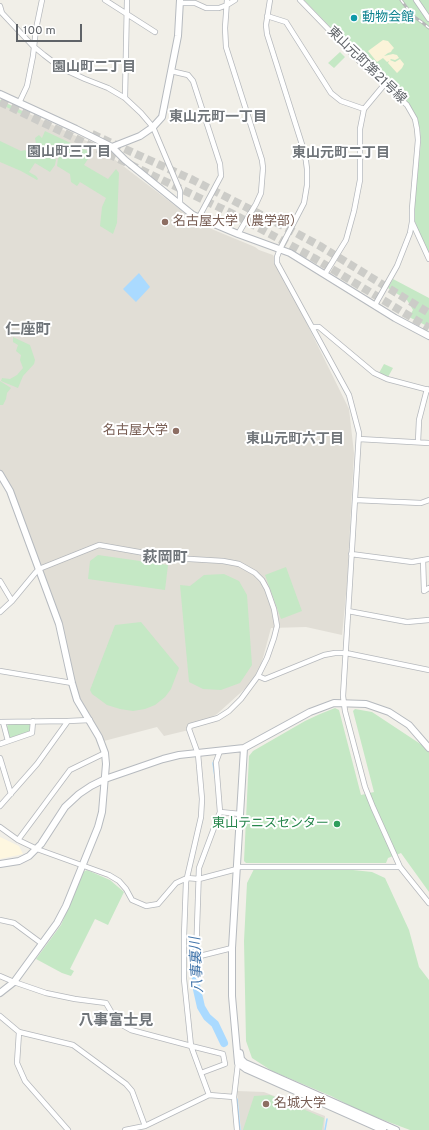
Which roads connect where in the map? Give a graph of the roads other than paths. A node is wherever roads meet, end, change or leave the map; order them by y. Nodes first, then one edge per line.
1 (42, 0) edge
2 (105, 0) edge
3 (127, 0) edge
4 (236, 0) edge
5 (270, 0) edge
6 (300, 0) edge
7 (416, 0) edge
8 (180, 1) edge
9 (227, 3) edge
10 (0, 6) edge
11 (1, 12) edge
12 (127, 14) junction
13 (267, 16) junction
14 (429, 19) edge
15 (155, 32) dead end
16 (33, 46) junction
17 (171, 71) junction
18 (384, 85) junction
19 (0, 94) edge
20 (125, 98) junction
21 (19, 103) junction
22 (364, 109) junction
23 (153, 127) junction
24 (112, 147) junction
25 (180, 204) junction
26 (199, 217) junction
27 (412, 222) junction
28 (238, 234) junction
29 (280, 249) junction
30 (429, 259) edge
31 (325, 274) junction
32 (375, 305) junction
33 (312, 327) junction
34 (429, 336) edge
35 (428, 390) edge
36 (358, 439) junction
37 (418, 442) junction
38 (429, 443) edge
39 (0, 474) edge
40 (355, 500) junction
41 (429, 500) edge
42 (352, 554) junction
43 (429, 559) edge
44 (423, 560) junction
45 (39, 569) junction
46 (0, 581) edge
47 (429, 588) edge
48 (12, 601) junction
49 (348, 611) junction
50 (0, 612) edge
51 (429, 620) edge
52 (346, 653) junction
53 (429, 670) edge
54 (0, 671) edge
55 (258, 676) junction
56 (72, 683) junction
57 (344, 702) junction
58 (90, 720) junction
59 (33, 721) junction
60 (68, 721) junction
61 (2, 722) edge
62 (8, 741) junction
63 (0, 744) edge
64 (244, 748) junction
65 (429, 748) edge
66 (220, 751) junction
67 (105, 753) junction
68 (198, 754) junction
69 (0, 758) edge
70 (105, 779) junction
71 (10, 794) junction
72 (0, 806) edge
73 (220, 812) junction
74 (240, 814) junction
75 (0, 827) edge
76 (18, 840) junction
77 (37, 848) junction
78 (0, 864) edge
79 (82, 865) junction
80 (400, 867) junction
81 (237, 868) junction
82 (187, 878) junction
83 (198, 879) junction
84 (429, 903) edge
85 (0, 920) edge
86 (41, 943) junction
87 (232, 948) junction
88 (0, 976) edge
89 (14, 982) junction
90 (233, 992) junction
91 (0, 993) edge
92 (0, 1016) edge
93 (19, 1032) junction
94 (191, 1046) junction
95 (238, 1063) junction
96 (245, 1063) junction
97 (201, 1073) junction
98 (209, 1095) junction
99 (234, 1097) junction
100 (145, 1126) junction
101 (68, 1130) edge
102 (125, 1130) edge
103 (237, 1130) edge
104 (383, 1130) edge
105 (396, 1130) edge

1 - 16 street
2 - 12 street
3 - 12 street
4 - 9 street
5 - 13 street
6 - 18 street, 東山元町第21号線
7 - 14 street
8 - 9 street
8 - 17 street
9 - 28 street
10 - 11 street
11 - 16 street
12 - 15 street
12 - 20 street
13 - 22 street
13 - 29 street
16 - 20 street
16 - 21 street
17 - 23 street
17 - 26 street
18 - 22 street
18 - 27 street, 東山元町第21号線
19 - 21 street
20 - 23 street
21 - 24 street
22 - 31 street
23 - 24 street
23 - 25 street
24 - 25 street
25 - 26 street
26 - 28 street
27 - 30 street
27 - 32 street
28 - 29 street
29 - 31 street
29 - 33 street
31 - 32 street
32 - 34 street
33 - 35 street
33 - 36 street
35 - 37 street
36 - 37 street
36 - 40 street
37 - 38 street
39 - 45 street
40 - 41 street
40 - 42 street
42 - 44 street
42 - 49 street
43 - 44 street
44 - 47 street
45 - 48 street
45 - 55 street
45 - 56 street
46 - 48 street
48 - 50 street
49 - 51 street
49 - 52 street
52 - 53 street
52 - 55 street
52 - 57 street
54 - 56 street
55 - 68 street
56 - 58 street
57 - 64 street
57 - 65 street
57 - 80 street
58 - 60 street
58 - 67 street
59 - 60 street
59 - 61 street
59 - 62 street
60 - 71 street
61 - 62 street
62 - 63 street
64 - 66 street
64 - 74 street
66 - 68 street
66 - 73 street
67 - 70 street
67 - 76 street
68 - 70 street
68 - 82 street
69 - 71 street
70 - 77 street
70 - 79 street
71 - 72 street
73 - 74 street
73 - 83 street
74 - 81 street
75 - 76 street
76 - 77 street
77 - 78 street
77 - 79 street
79 - 82 street
79 - 86 street
80 - 81 street
80 - 84 street
81 - 83 street
81 - 87 street
82 - 83 street
82 - 94 street
83 - 87 street
85 - 86 street
86 - 89 street
87 - 90 street
88 - 89 street
89 - 91 street
89 - 94 street
90 - 95 street
90 - 96 street
92 - 93 street
93 - 100 street
93 - 101 street
94 - 97 street
94 - 97 street
95 - 96 street
95 - 99 street
95 - 104 street
96 - 105 street
97 - 98 street
98 - 99 street
98 - 100 street
99 - 103 street
100 - 102 street

